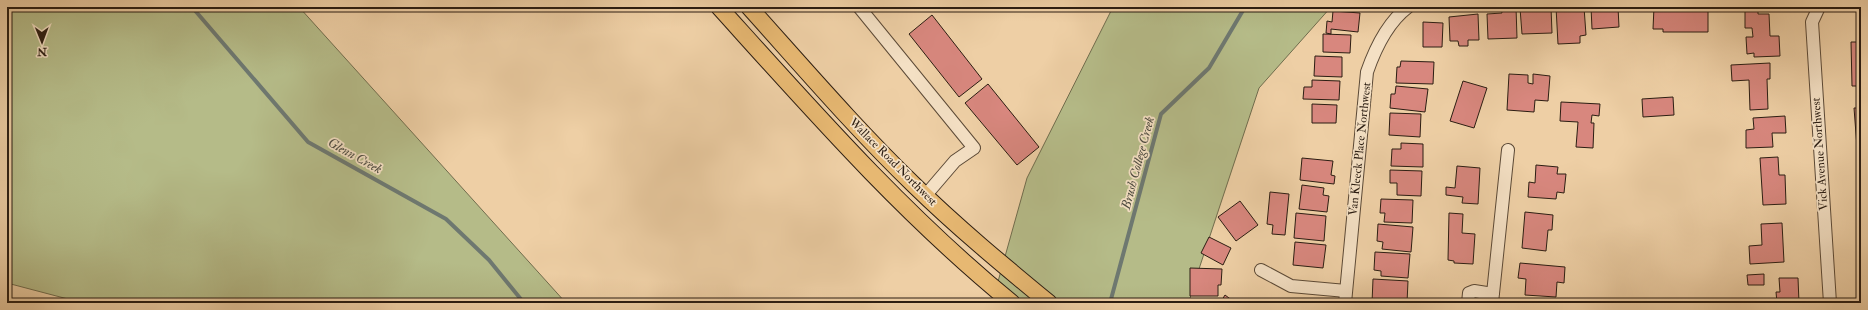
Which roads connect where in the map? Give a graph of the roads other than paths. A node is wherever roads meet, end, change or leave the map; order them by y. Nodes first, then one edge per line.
1 (718, 7) edge
2 (749, 7) edge
3 (859, 7) edge
4 (1408, 7) edge
5 (1819, 7) edge
6 (1508, 150) dead end
7 (926, 196) junction
8 (1261, 270) dead end
9 (1346, 297) edge
10 (1493, 298) edge
11 (1012, 303) edge
12 (1049, 303) edge
13 (1468, 303) edge
14 (1830, 303) edge

1 - 11 main road, Wallace Road Northwest
2 - 7 main road, Wallace Road Northwest
3 - 7 street
4 - 9 street, Van Kleeck Place Northwest
5 - 14 street, Vick Avenue Northwest
6 - 10 street
7 - 12 main road, Wallace Road Northwest
8 - 9 street
10 - 13 street

